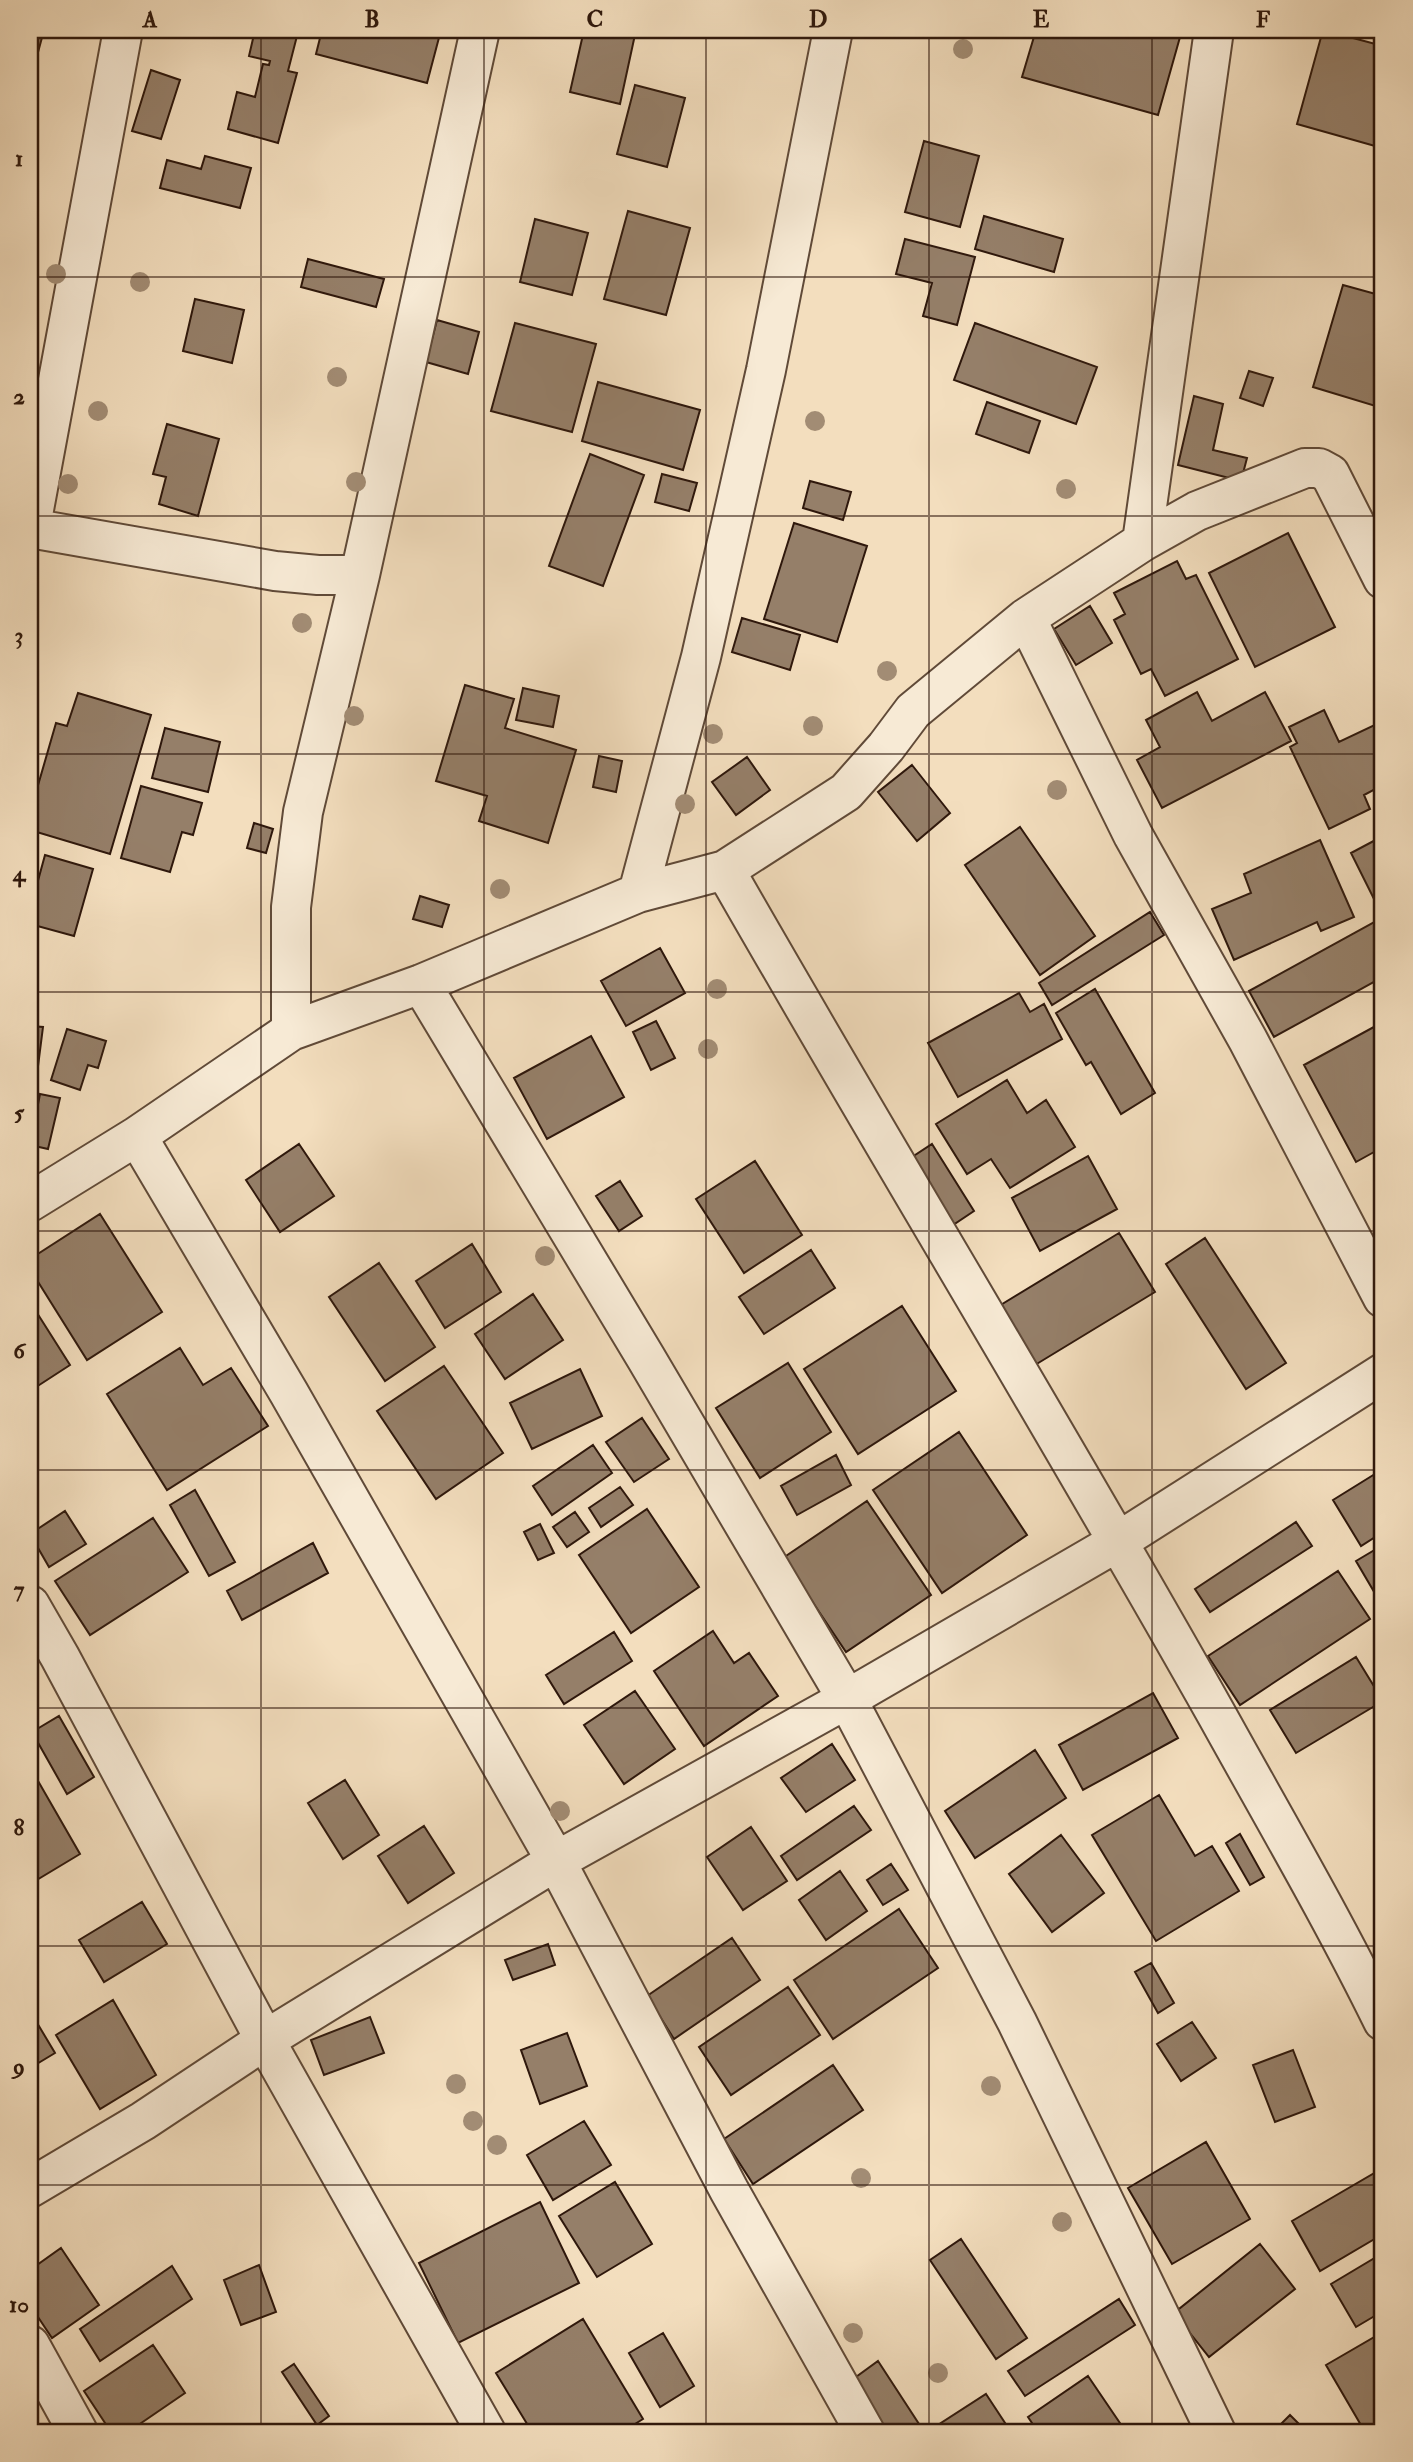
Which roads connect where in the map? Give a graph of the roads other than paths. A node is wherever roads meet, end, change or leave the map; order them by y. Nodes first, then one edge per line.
1 (123, 30) edge
2 (480, 30) edge
3 (833, 30) edge
4 (1214, 30) edge
5 (30, 529) edge
6 (1142, 542) junction
7 (360, 575) junction
8 (1383, 579) edge
9 (1026, 618) junction
10 (725, 870) junction
11 (638, 893) junction
12 (421, 984) junction
13 (291, 1031) junction
14 (137, 1136) junction
15 (30, 1202) edge
16 (1383, 1298) edge
17 (1383, 1373) edge
18 (1119, 1541) junction
19 (30, 1605) edge
20 (847, 1699) junction
21 (556, 1861) junction
22 (1383, 2021) edge
23 (265, 2040) junction
24 (30, 2188) edge
25 (30, 2345) edge
26 (78, 2432) edge
27 (486, 2432) edge
28 (865, 2432) edge
29 (1216, 2432) edge

1 - 5 street
2 - 7 street
3 - 11 street
4 - 6 street
5 - 7 street
6 - 8 street
6 - 9 street
7 - 13 street
9 - 10 street
9 - 16 street
10 - 11 street
10 - 18 street
11 - 12 street
12 - 13 street
12 - 20 street
13 - 14 street
14 - 15 street
14 - 21 street
17 - 18 street
18 - 20 street
18 - 22 street
19 - 23 street
20 - 21 street
20 - 29 street
21 - 23 street
21 - 28 street
23 - 24 street
23 - 27 street
25 - 26 street

